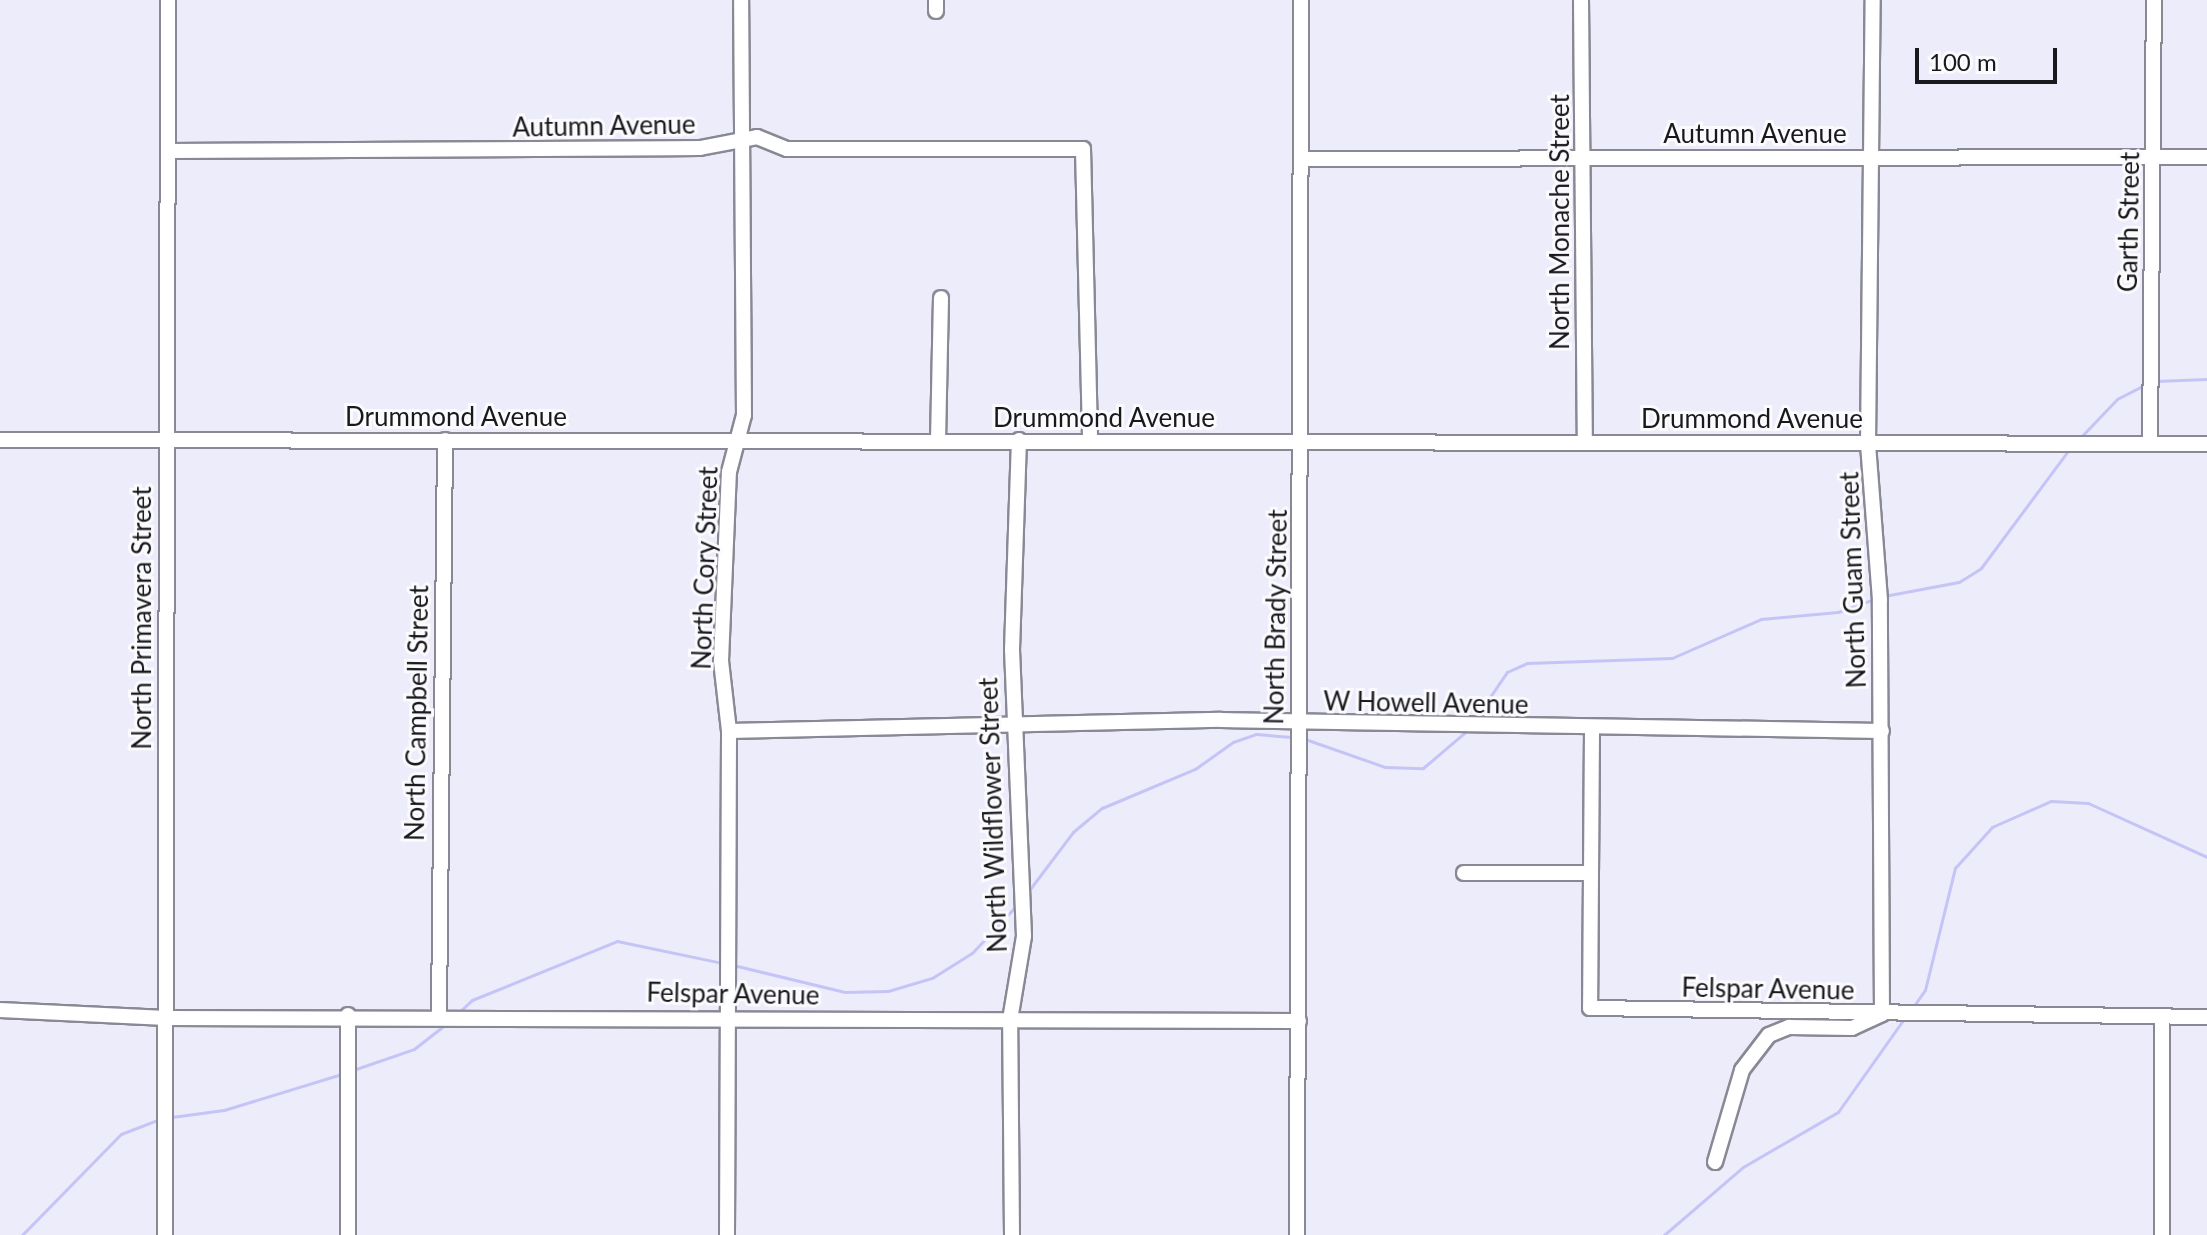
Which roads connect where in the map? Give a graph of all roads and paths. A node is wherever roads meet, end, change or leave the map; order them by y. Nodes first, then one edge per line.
1 (168, 0) edge
2 (741, 0) edge
3 (1301, 0) edge
4 (1581, 0) edge
5 (1873, 0) edge
6 (2154, 0) edge
7 (741, 138) junction
8 (169, 151) junction
9 (2154, 157) junction
10 (2207, 157) edge
11 (1584, 158) junction
12 (1871, 158) junction
13 (1302, 159) junction
14 (941, 298) dead end
15 (0, 440) edge
16 (445, 440) junction
17 (1019, 440) junction
18 (1090, 440) junction
19 (165, 441) junction
20 (736, 441) junction
21 (938, 441) junction
22 (1585, 443) junction
23 (1302, 444) junction
24 (1868, 444) junction
25 (2150, 444) junction
26 (2207, 444) edge
27 (1014, 724) junction
28 (1299, 724) junction
29 (729, 731) junction
30 (1592, 731) junction
31 (1882, 731) junction
32 (1464, 873) dead end
33 (1589, 873) junction
34 (0, 1010) edge
35 (439, 1014) junction
36 (1882, 1014) junction
37 (348, 1015) junction
38 (2162, 1016) junction
39 (2207, 1017) edge
40 (166, 1018) junction
41 (728, 1019) junction
42 (1010, 1020) junction
43 (1299, 1021) junction
44 (1715, 1162) dead end
45 (165, 1235) edge
46 (348, 1235) edge
47 (727, 1235) edge
48 (1012, 1235) edge
49 (1297, 1235) edge
50 (2162, 1235) edge

1 - 8 street, North Primavera Street
2 - 7 street, North Cory Street
3 - 13 street, North Brady Street
4 - 11 street, North Monache Street
5 - 12 street, North Guam Street
6 - 9 street, Garth Street
7 - 8 street, Autumn Avenue
7 - 18 street, Autumn Avenue
7 - 20 street, North Cory Street
8 - 19 street, North Primavera Street
9 - 10 street, Autumn Avenue
9 - 12 street, Autumn Avenue
9 - 25 street, Garth Street
11 - 12 street, Autumn Avenue
11 - 13 street, Autumn Avenue
11 - 22 street, North Monache Street
12 - 24 street, North Guam Street
13 - 23 street, North Brady Street
14 - 21 street
15 - 19 street, Drummond Avenue
16 - 19 street, Drummond Avenue
16 - 20 street, Drummond Avenue
16 - 35 street, North Campbell Street
17 - 18 street, Drummond Avenue
17 - 21 street, Drummond Avenue
17 - 27 street, North Wildflower Street
18 - 23 street, Drummond Avenue
19 - 40 street, North Primavera Street
20 - 21 street, Drummond Avenue
20 - 29 street, North Cory Street
22 - 23 street, Drummond Avenue
22 - 24 street, Drummond Avenue
23 - 28 street, North Brady Street
24 - 25 street, Drummond Avenue
24 - 31 street, North Guam Street
25 - 26 street, Drummond Avenue
27 - 28 street, W Howell Avenue
27 - 29 street, W Howell Avenue
27 - 42 street, North Wildflower Street
28 - 30 street, W Howell Avenue
28 - 43 street, North Brady Street
29 - 41 street, North Cory Street
30 - 31 street, W Howell Avenue
30 - 33 street
31 - 36 street, North Guam Street
32 - 33 street
33 - 36 street, Felspar Avenue
34 - 40 street, Felspar Avenue
35 - 37 street, Felspar Avenue
35 - 41 street, Felspar Avenue
36 - 38 street, Felspar Avenue
36 - 44 street
37 - 40 street, Felspar Avenue
37 - 46 street
38 - 39 street, Felspar Avenue
38 - 50 street
40 - 45 street, North Primavera Street
41 - 42 street, Felspar Avenue
41 - 47 street, North Cory Street
42 - 43 street, Felspar Avenue
42 - 48 street, North Wildflower Street
43 - 49 street, North Brady Street

